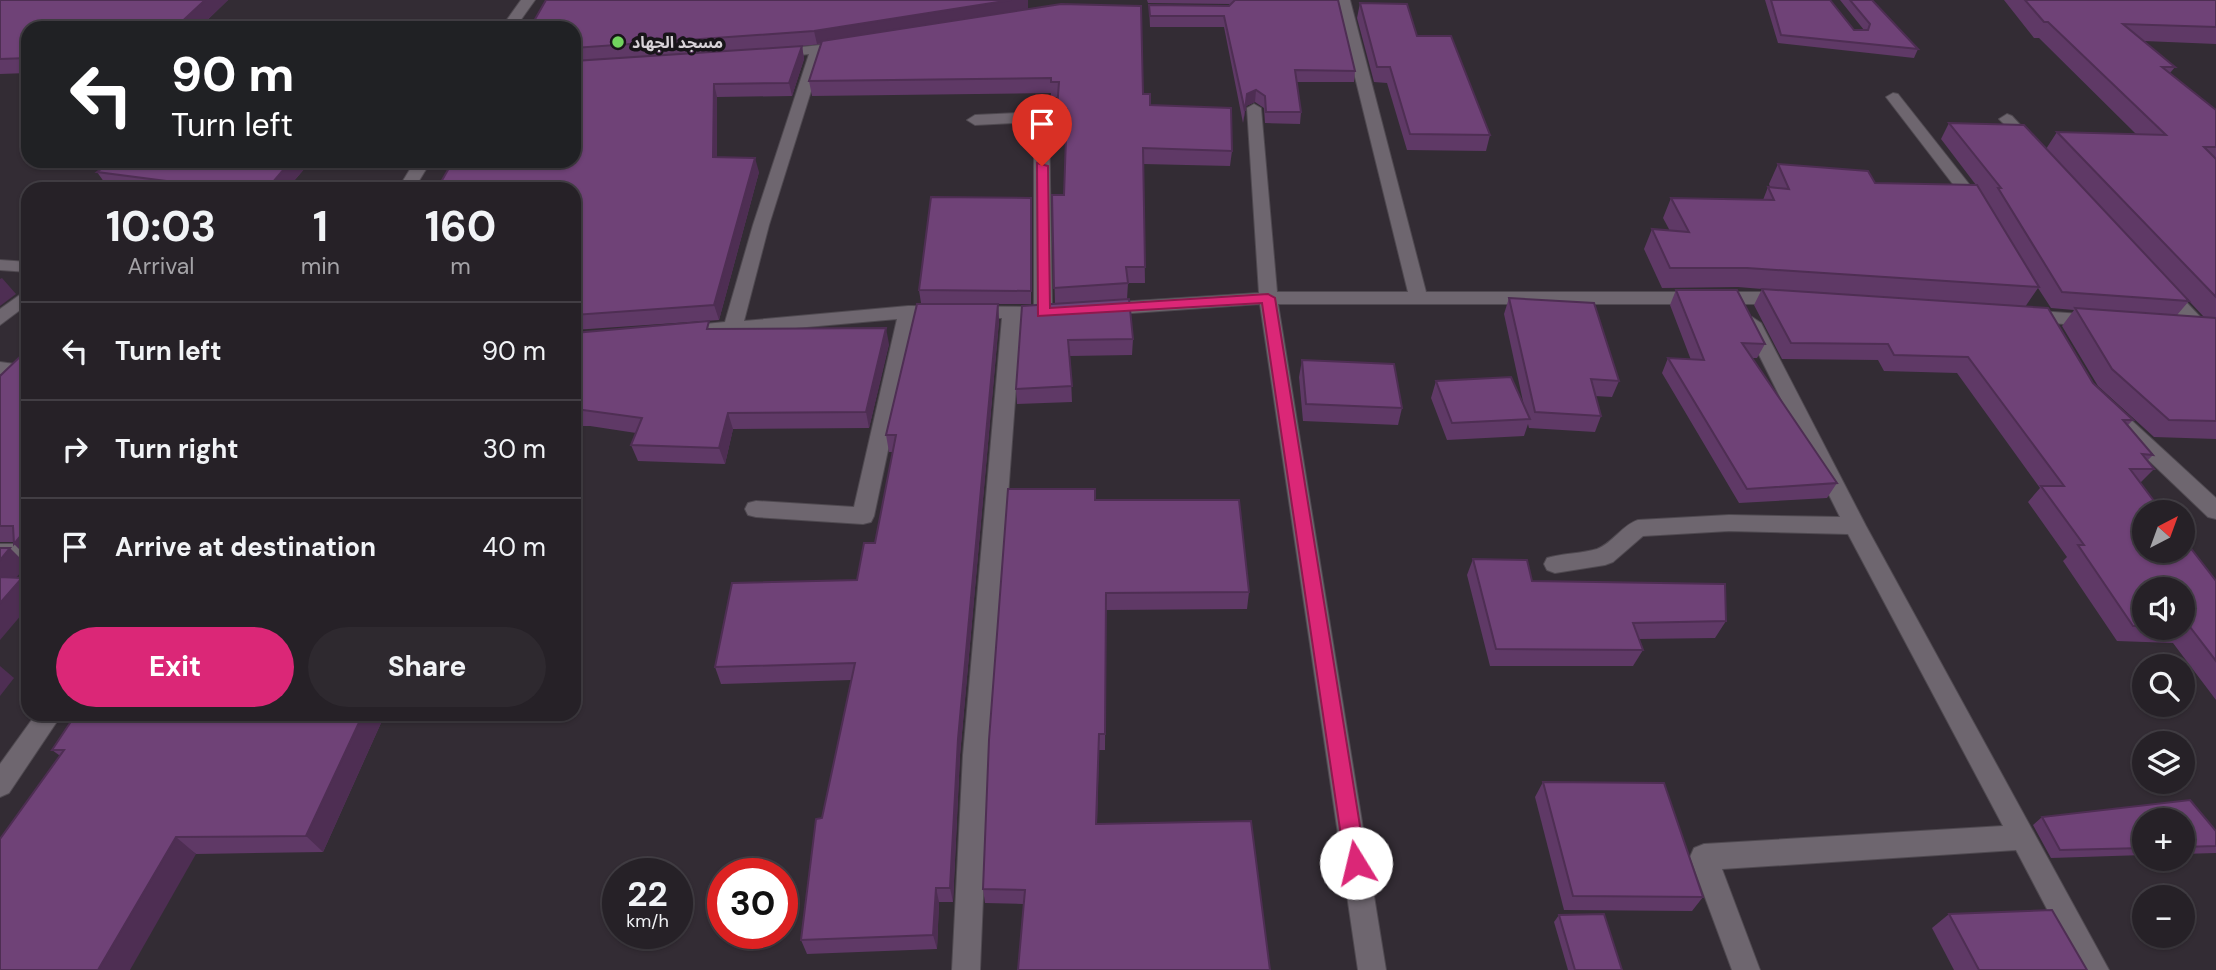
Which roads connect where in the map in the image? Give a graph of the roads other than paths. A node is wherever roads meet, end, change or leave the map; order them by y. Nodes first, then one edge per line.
1 (528, 0) edge
2 (1343, 0) edge
3 (513, 21) edge
4 (858, 45) edge
5 (817, 51) junction
6 (763, 55) edge
7 (1894, 97) dead end
8 (1254, 108) edge
9 (2007, 119) dead end
10 (975, 120) dead end
11 (2044, 159) edge
12 (1990, 225) edge
13 (0, 265) edge
14 (21, 266) edge
15 (2154, 278) edge
16 (2031, 294) edge
17 (1738, 296) junction
18 (1268, 298) junction
19 (1801, 298) edge
20 (1419, 299) junction
21 (21, 301) edge
22 (908, 312) junction
23 (1043, 313) junction
24 (1012, 314) junction
25 (2003, 314) edge
26 (2044, 317) junction
27 (0, 319) edge
28 (2109, 321) edge
29 (2174, 326) edge
30 (733, 328) junction
31 (2208, 328) edge
32 (680, 332) edge
33 (2057, 339) edge
34 (2108, 411) edge
35 (756, 509) dead end
36 (2216, 511) edge
37 (1856, 526) junction
38 (0, 553) edge
39 (21, 553) edge
40 (1555, 564) dead end
41 (45, 721) edge
42 (0, 785) edge
43 (2021, 837) junction
44 (966, 970) edge
45 (1372, 970) edge
46 (1746, 970) edge
47 (2095, 970) edge

1 - 3 street
2 - 20 street
4 - 5 street
5 - 6 street
5 - 30 street
7 - 12 street
8 - 18 street
9 - 11 street
10 - 23 street
13 - 14 street
15 - 31 street
16 - 26 street
17 - 19 street
17 - 20 street
17 - 37 street
18 - 20 street
18 - 23 street
18 - 45 street
21 - 27 street
22 - 24 street
22 - 30 street
22 - 35 street
23 - 24 street
24 - 44 street
25 - 26 street
26 - 28 street
26 - 33 street
29 - 31 street
30 - 32 street
34 - 36 street
37 - 40 street
37 - 43 street
38 - 39 street
41 - 42 street
43 - 46 street
43 - 47 street

